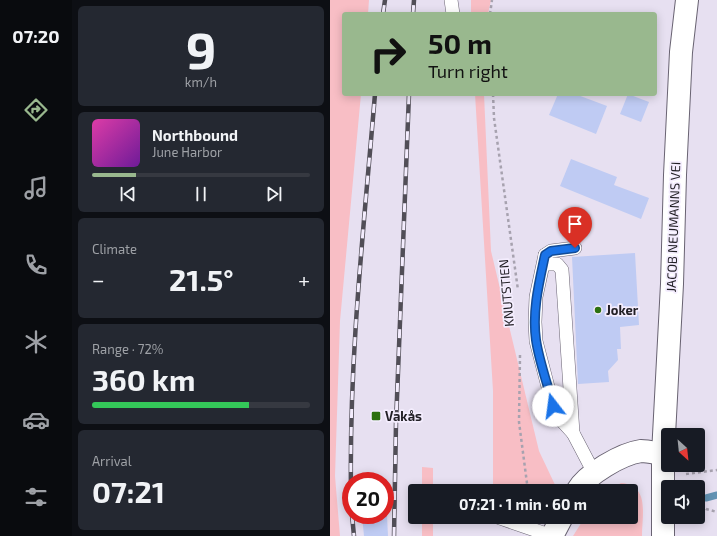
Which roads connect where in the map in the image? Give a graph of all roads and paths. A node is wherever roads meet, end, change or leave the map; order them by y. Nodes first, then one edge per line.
1 (451, 0) edge
2 (492, 0) edge
3 (687, 0) edge
4 (453, 12) edge
5 (490, 12) edge
6 (493, 96) edge
7 (575, 248) dead end
8 (545, 255) junction
9 (519, 295) dead end
10 (520, 354) dead end
11 (664, 428) edge
12 (573, 433) junction
13 (661, 454) edge
14 (717, 470) edge
15 (663, 472) edge
16 (594, 473) junction
17 (680, 475) dead end
18 (527, 484) edge
19 (581, 484) edge
20 (705, 508) edge
21 (717, 512) edge
22 (517, 524) edge
23 (558, 524) edge
24 (552, 536) edge
25 (663, 536) edge

1 - 4 lane
2 - 5 path
3 - 11 street, JACOB NEUMANNS VEI
6 - 9 path, KNUTSTIEN
7 - 8 lane
8 - 12 lane
8 - 12 lane
10 - 18 path
12 - 16 lane
13 - 16 street
14 - 17 path
15 - 25 street, JACOB NEUMANNS VEI
16 - 19 street
20 - 21 path
22 - 24 lane
23 - 24 street

